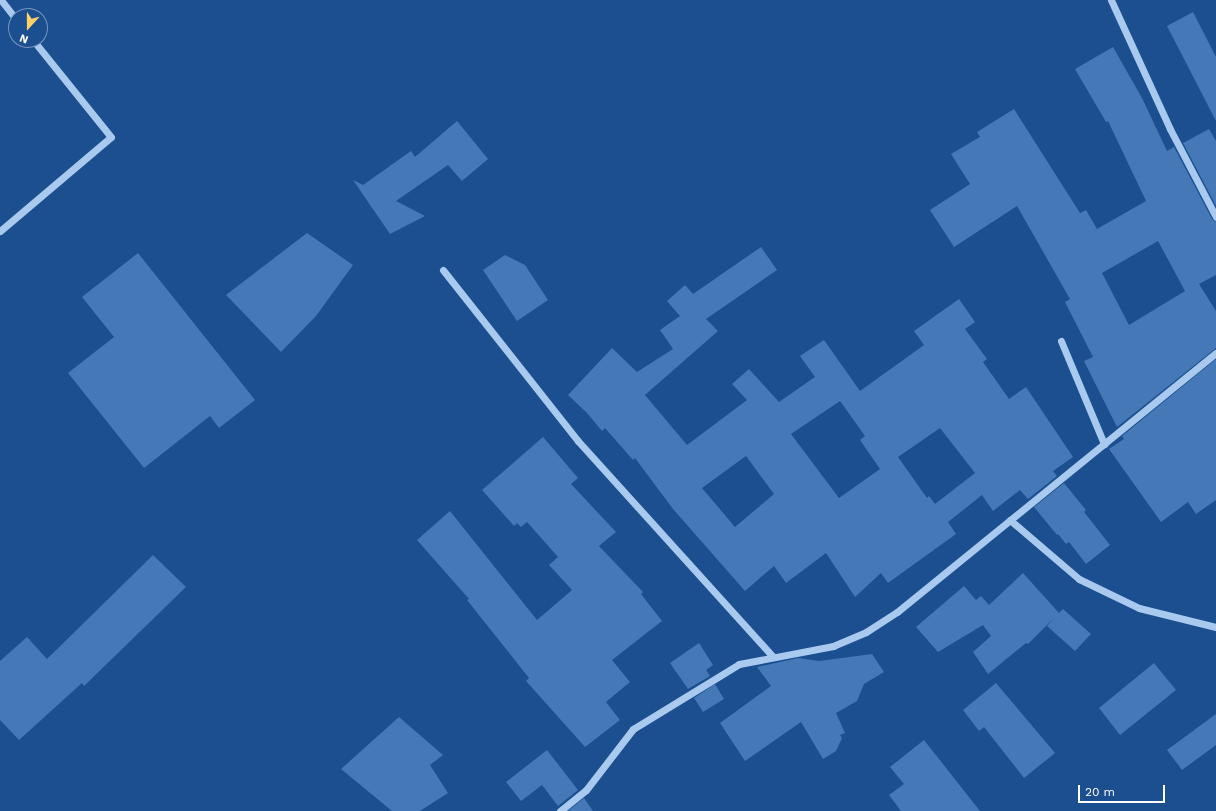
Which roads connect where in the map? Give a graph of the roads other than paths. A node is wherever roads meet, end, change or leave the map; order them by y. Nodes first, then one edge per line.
1 (1, 0) edge
2 (1111, 0) edge
3 (8, 9) edge
4 (39, 48) edge
5 (1216, 217) edge
6 (0, 231) edge
7 (443, 270) dead end
8 (1060, 341) dead end
9 (1216, 353) edge
10 (1104, 444) junction
11 (1010, 520) junction
12 (1216, 626) edge
13 (773, 657) junction
14 (560, 811) edge

1 - 3 street
2 - 5 street
4 - 6 street
7 - 13 street
8 - 10 street
9 - 10 street
10 - 11 street
11 - 12 street
11 - 13 street
13 - 14 street

